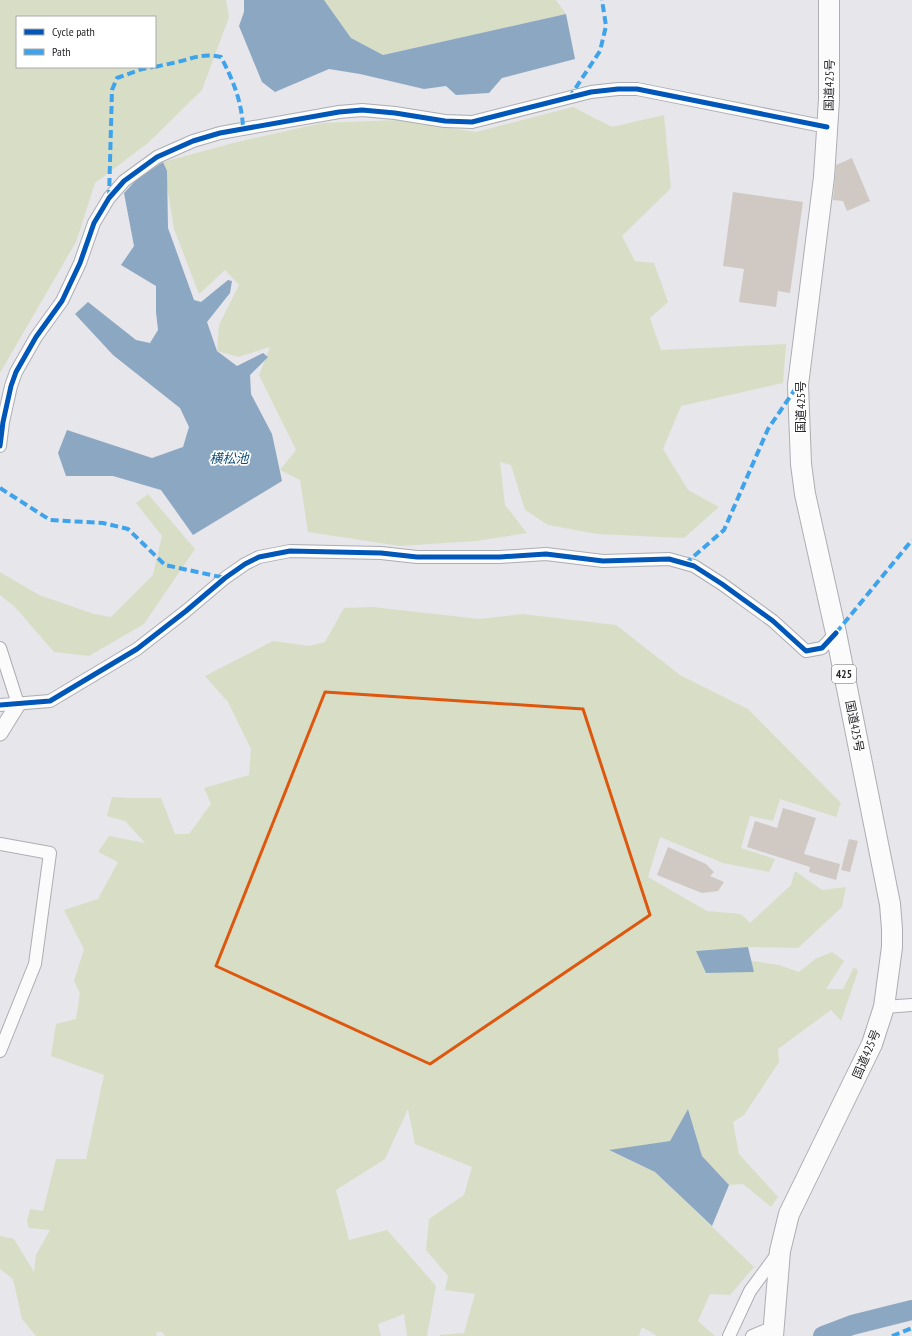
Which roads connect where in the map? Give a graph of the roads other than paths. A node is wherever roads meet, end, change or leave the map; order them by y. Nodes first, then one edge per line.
1 (829, 0) edge
2 (827, 127) junction
3 (0, 446) edge
4 (836, 633) junction
5 (0, 648) edge
6 (18, 704) junction
7 (0, 705) edge
8 (0, 734) edge
9 (0, 844) edge
10 (912, 1005) edge
11 (884, 1008) junction
12 (0, 1051) edge
13 (780, 1251) junction
14 (773, 1332) edge
15 (729, 1336) edge
16 (752, 1336) edge

1 - 2 highway, 国道425号 / 425
2 - 3 street
2 - 4 highway, 国道425号 / 425
4 - 6 street
4 - 11 highway, 国道425号 / 425
5 - 6 street
6 - 7 street
6 - 8 street
9 - 12 street
10 - 11 street
11 - 13 highway, 国道425号 / 425
13 - 14 highway, 国道425号 / 425
13 - 15 street
14 - 16 street

